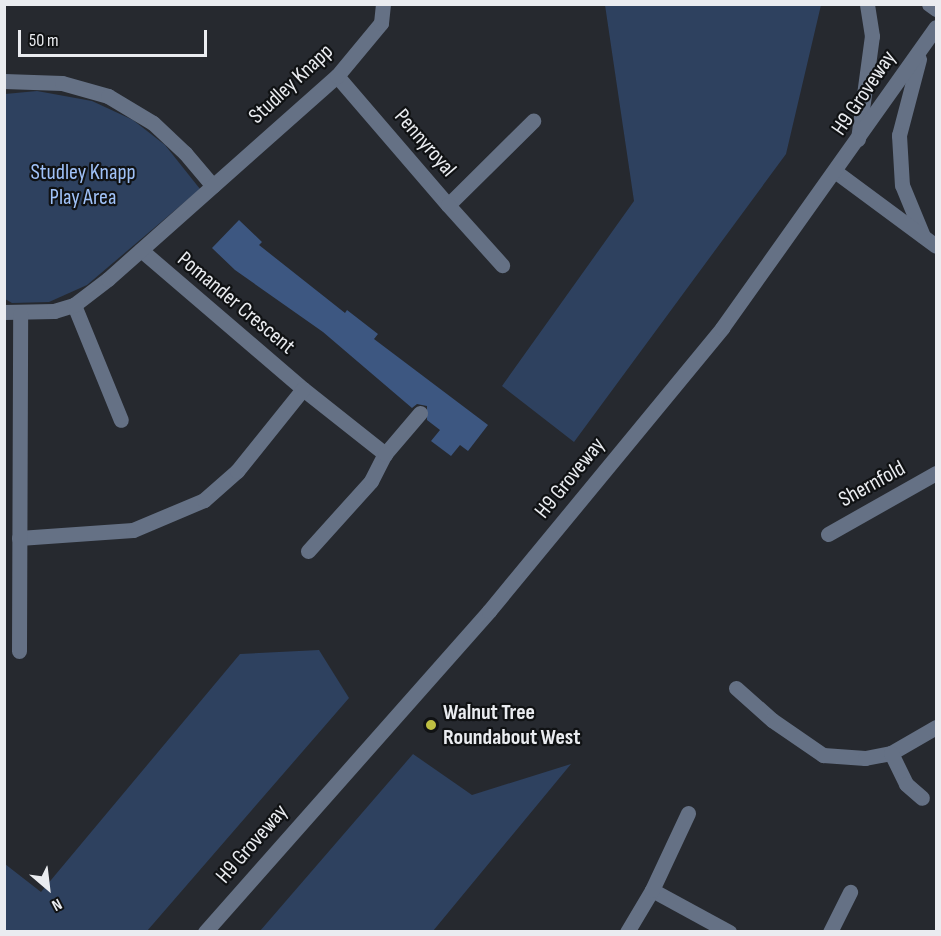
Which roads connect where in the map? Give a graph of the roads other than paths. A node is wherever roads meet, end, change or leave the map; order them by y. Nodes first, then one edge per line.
1 (383, 4) edge
2 (867, 4) edge
3 (929, 4) edge
4 (936, 9) edge
5 (936, 27) edge
6 (922, 48) junction
7 (337, 76) junction
8 (4, 81) edge
9 (533, 121) dead end
10 (858, 142) junction
11 (836, 172) junction
12 (213, 186) junction
13 (448, 205) junction
14 (923, 236) junction
15 (936, 246) edge
16 (141, 250) junction
17 (502, 265) dead end
18 (74, 305) junction
19 (12, 313) edge
20 (303, 389) junction
21 (420, 414) dead end
22 (121, 420) dead end
23 (385, 454) junction
24 (936, 473) edge
25 (828, 534) dead end
26 (19, 538) junction
27 (308, 551) dead end
28 (18, 651) dead end
29 (736, 688) dead end
30 (936, 727) edge
31 (891, 753) junction
32 (922, 798) dead end
33 (688, 813) dead end
34 (652, 890) junction
35 (850, 892) dead end
36 (205, 932) edge
37 (627, 932) edge
38 (729, 932) edge
39 (830, 932) edge

1 - 7 street, Studley Knapp
2 - 10 street
3 - 4 street
5 - 6 street, H9 Groveway
6 - 10 street, H9 Groveway
6 - 14 street
7 - 12 street, Studley Knapp
7 - 13 street, Pennyroyal
8 - 12 street
9 - 13 street, Pennyroyal
10 - 11 street, H9 Groveway
11 - 14 street
11 - 36 street, H9 Groveway
12 - 16 street, Studley Knapp
13 - 17 street
14 - 15 street
16 - 18 street, Studley Knapp
16 - 20 street, Pomander Crescent
18 - 19 street, Studley Knapp
18 - 22 street
19 - 26 street
20 - 23 street, Pomander Crescent
20 - 26 street
21 - 23 street
23 - 27 street
24 - 25 street, Shernfold
26 - 28 street
29 - 31 street
30 - 31 street
31 - 32 street
33 - 34 street
34 - 37 street
34 - 38 street
35 - 39 street

